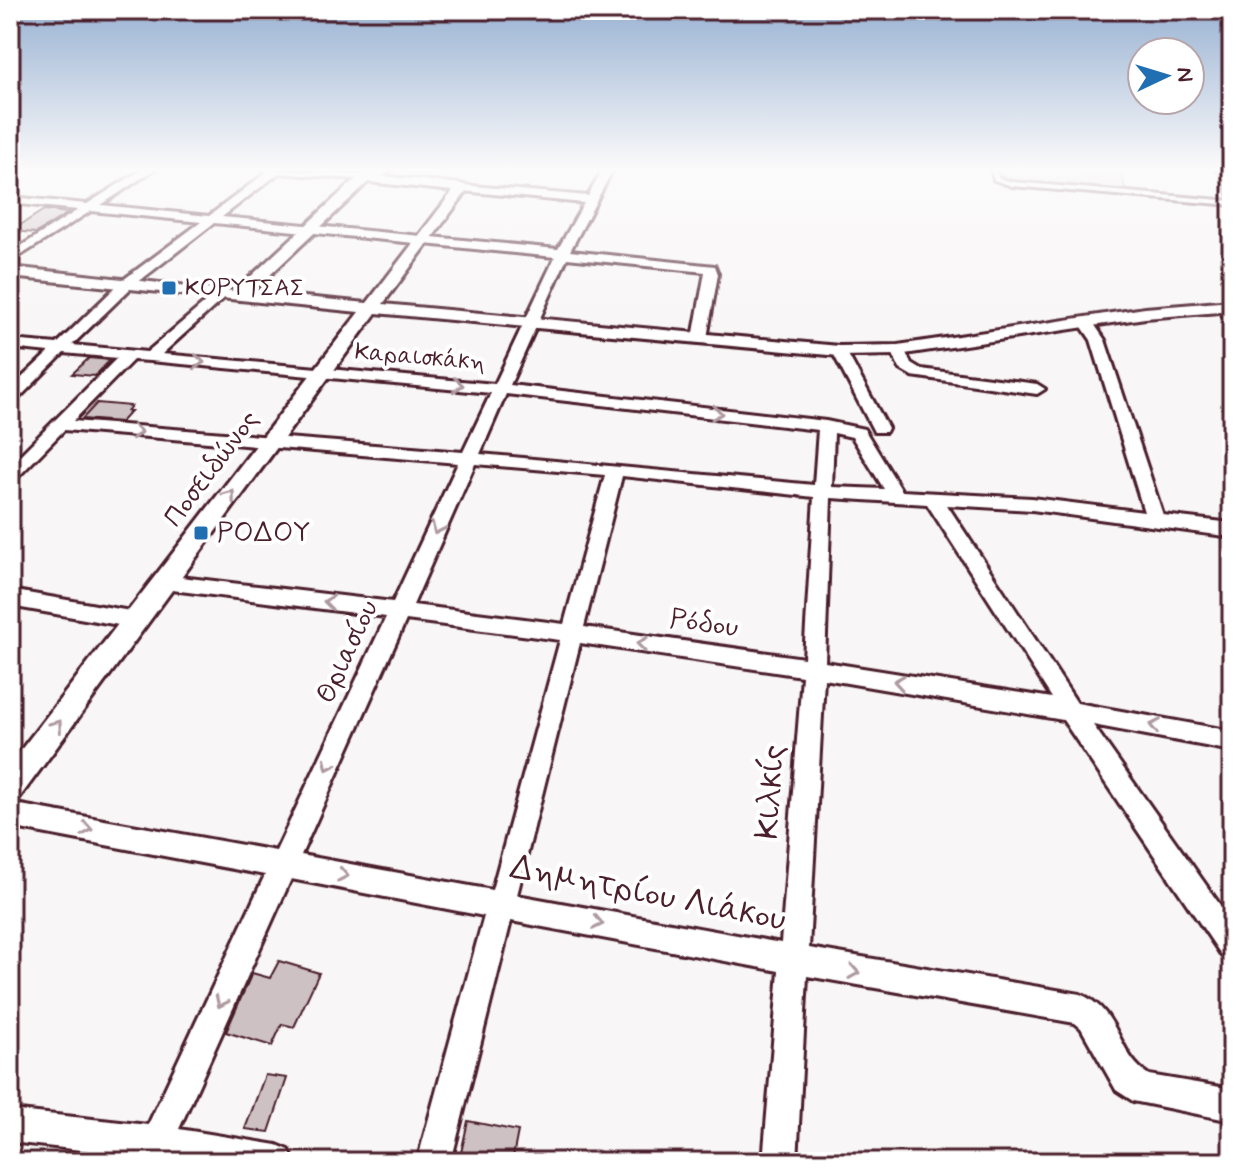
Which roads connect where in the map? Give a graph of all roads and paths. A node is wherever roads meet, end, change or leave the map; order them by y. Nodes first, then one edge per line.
1 (62, 224) edge
2 (203, 224) edge
3 (253, 224) edge
4 (318, 224) edge
5 (434, 224) edge
6 (578, 224) edge
7 (311, 230) junction
8 (421, 241) junction
9 (563, 253) junction
10 (10, 258) edge
11 (10, 272) edge
12 (128, 283) junction
13 (220, 294) junction
14 (239, 296) junction
15 (371, 307) junction
16 (1230, 311) edge
17 (1085, 321) junction
18 (531, 322) junction
19 (700, 338) junction
20 (10, 344) edge
21 (59, 349) junction
22 (898, 350) junction
23 (839, 351) junction
24 (129, 355) junction
25 (150, 357) junction
26 (322, 373) junction
27 (501, 389) junction
28 (1037, 389) dead end
29 (10, 398) edge
30 (59, 425) junction
31 (826, 426) junction
32 (880, 428) dead end
33 (268, 444) junction
34 (10, 447) edge
35 (36, 447) junction
36 (469, 458) junction
37 (615, 470) junction
38 (10, 475) edge
39 (824, 492) junction
40 (896, 495) junction
41 (932, 497) junction
42 (1155, 518) junction
43 (1232, 530) edge
44 (164, 582) junction
45 (10, 598) edge
46 (400, 610) junction
47 (136, 620) junction
48 (572, 634) junction
49 (814, 668) junction
50 (1069, 709) junction
51 (1232, 741) edge
52 (10, 787) edge
53 (10, 815) edge
54 (284, 864) junction
55 (500, 904) junction
56 (1232, 946) edge
57 (792, 961) junction
58 (1232, 1105) edge
59 (10, 1126) edge
60 (152, 1152) edge
61 (277, 1162) edge
62 (434, 1162) edge
63 (780, 1162) edge

1 - 10 street
2 - 12 street
3 - 7 street
4 - 7 street
5 - 8 street, Ποσειδώνος
6 - 9 street, Θριασίου
7 - 8 street
7 - 14 street
8 - 9 street
8 - 15 street, Ποσειδώνος
9 - 18 street, Θριασίου
9 - 19 street
11 - 12 street
12 - 13 street
12 - 21 street
13 - 14 street
13 - 25 street
14 - 15 street
15 - 18 street
15 - 26 street, Ποσειδώνος
16 - 17 street
17 - 22 street
17 - 42 street
18 - 19 street
18 - 27 street, Θριασίου
19 - 23 street
20 - 21 street, Καραισκάκη
21 - 24 street, Καραισκάκη
21 - 29 street
22 - 23 street
22 - 28 street
23 - 32 street
24 - 25 street, Καραισκάκη
24 - 30 street
25 -> 26 street, Καραισκάκη
26 -> 27 street, Καραισκάκη
26 - 33 street, Ποσειδώνος
27 -> 31 street, Καραισκάκη
27 - 36 street, Θριασίου
30 -> 33 street
30 - 35 street
31 - 39 street, Κιλκίς
31 - 40 street, Καραισκάκη
33 - 36 street
44 -> 33 street, Ποσειδώνος
34 - 35 street
35 - 38 street
36 - 37 street
36 -> 46 street, Θριασίου
37 - 39 street
37 - 48 street
39 - 40 street
39 - 49 street, Κιλκίς
40 - 41 street
41 - 42 street
41 - 50 street
42 - 43 street
46 -> 44 street, Ρόδου
44 - 47 street, Ποσειδώνος
45 - 47 street
46 - 48 street, Ρόδου
46 -> 54 street, Θριασίου
52 -> 47 street, Ποσειδώνος
49 -> 48 street, Ρόδου
48 - 55 street
50 -> 49 street, Ρόδου
49 - 57 street, Κιλκίς
51 -> 50 street, Ρόδου
50 - 56 street
53 -> 54 street, Δημητρίου Λιάκου
54 -> 55 street, Δημητρίου Λιάκου
54 -> 60 street, Θριασίου
55 -> 57 street, Δημητρίου Λιάκου
55 - 62 street
57 -> 58 street, Δημητρίου Λιάκου
57 - 63 street, Κιλκίς
59 - 60 street
60 - 61 street

